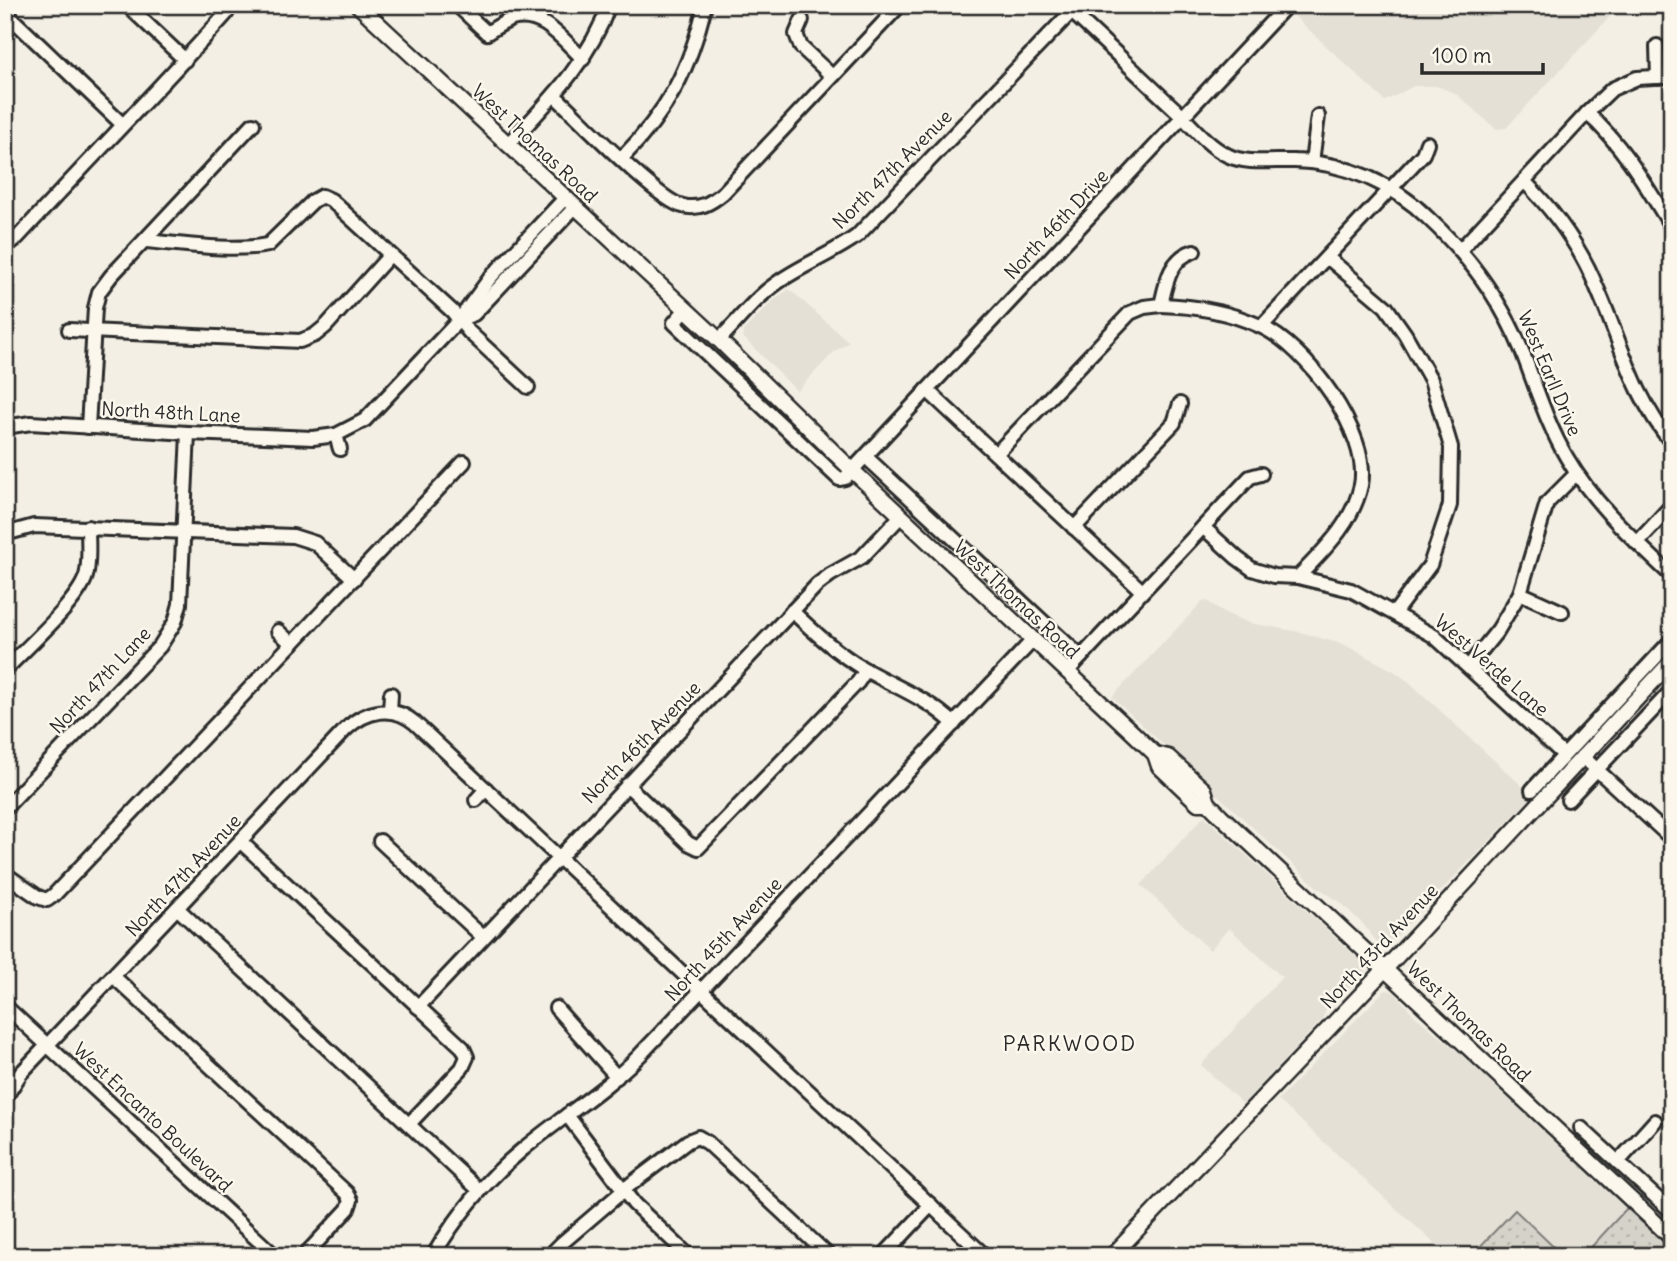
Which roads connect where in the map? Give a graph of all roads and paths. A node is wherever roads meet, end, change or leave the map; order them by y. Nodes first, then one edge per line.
1 (127, 5) edge
2 (231, 5) edge
3 (358, 5) edge
4 (457, 5) edge
5 (610, 5) edge
6 (705, 5) edge
7 (900, 5) edge
8 (1287, 5) edge
9 (1071, 7) edge
10 (5, 12) edge
11 (802, 20) dead end
12 (1657, 46) dead end
13 (583, 59) junction
14 (185, 60) junction
15 (832, 76) junction
16 (1665, 76) edge
17 (554, 95) junction
18 (1587, 113) junction
19 (1318, 116) dead end
20 (1183, 117) junction
21 (122, 124) junction
22 (253, 124) dead end
23 (1427, 143) dead end
24 (508, 145) junction
25 (622, 158) junction
26 (1312, 162) junction
27 (1524, 181) junction
28 (1392, 189) junction
29 (570, 202) junction
30 (1672, 228) edge
31 (145, 241) junction
32 (5, 247) edge
33 (1460, 250) junction
34 (1194, 251) dead end
35 (390, 255) junction
36 (1327, 257) junction
37 (1296, 267) dead end
38 (1307, 278) junction
39 (1161, 305) junction
40 (686, 309) junction
41 (459, 320) junction
42 (1262, 326) junction
43 (69, 330) dead end
44 (94, 332) junction
45 (719, 340) junction
46 (528, 387) dead end
47 (927, 390) junction
48 (1180, 404) dead end
49 (5, 427) edge
50 (88, 427) junction
51 (188, 433) junction
52 (336, 435) junction
53 (1672, 443) edge
54 (340, 449) dead end
55 (996, 454) junction
56 (866, 457) junction
57 (464, 462) dead end
58 (853, 471) junction
59 (1261, 474) dead end
60 (1576, 474) junction
61 (1672, 505) edge
62 (901, 516) junction
63 (88, 527) junction
64 (1203, 527) junction
65 (1074, 528) junction
66 (184, 531) junction
67 (5, 534) edge
68 (1637, 543) junction
69 (1672, 576) edge
70 (1298, 577) junction
71 (354, 579) junction
72 (1142, 591) junction
73 (1520, 593) junction
74 (792, 611) junction
75 (1395, 612) junction
76 (1562, 612) dead end
77 (278, 631) dead end
78 (1033, 640) junction
79 (1672, 640) edge
80 (292, 644) junction
81 (1081, 657) junction
82 (1672, 661) edge
83 (1469, 666) junction
84 (5, 670) edge
85 (866, 670) junction
86 (1067, 672) junction
87 (1672, 690) edge
88 (391, 694) dead end
89 (390, 711) junction
90 (954, 724) junction
91 (1564, 755) junction
92 (1583, 756) junction
93 (1596, 770) junction
94 (627, 785) junction
95 (486, 789) junction
96 (1532, 790) dead end
97 (476, 800) dead end
98 (1569, 800) dead end
99 (5, 808) edge
100 (1672, 839) edge
101 (380, 841) dead end
102 (241, 842) junction
103 (558, 857) junction
104 (5, 874) edge
105 (177, 908) junction
106 (483, 937) junction
107 (1385, 969) junction
108 (114, 976) junction
109 (699, 991) junction
110 (5, 1006) edge
111 (418, 1007) junction
112 (556, 1008) dead end
113 (48, 1045) junction
114 (775, 1060) junction
115 (764, 1071) dead end
116 (617, 1077) junction
117 (5, 1098) edge
118 (567, 1115) junction
119 (1655, 1121) dead end
120 (409, 1124) junction
121 (1581, 1128) dead end
122 (856, 1136) junction
123 (847, 1146) dead end
124 (1618, 1161) junction
125 (623, 1190) junction
126 (480, 1191) junction
127 (931, 1205) junction
128 (1672, 1212) edge
129 (1672, 1238) edge
130 (555, 1254) edge
131 (275, 1256) edge
132 (304, 1256) edge
133 (433, 1256) edge
134 (689, 1256) edge
135 (829, 1256) edge
136 (883, 1256) edge
137 (985, 1256) edge
138 (1112, 1256) edge

1 - 14 street
2 - 14 street
3 - 24 main road, West Thomas Road
4 - 13 street
5 - 13 street
6 - 25 street
7 - 15 street
8 - 20 street, North 46th Drive
9 - 20 street, West Earll Drive
9 - 45 street, North 47th Avenue
10 - 21 street
11 - 15 street
12 - 16 street
13 - 17 street
14 - 21 street
15 - 25 street
16 - 18 street
17 - 24 street
17 - 25 street
18 - 27 street
18 - 30 street
19 - 26 street
20 - 26 street, West Earll Drive
20 - 47 street, North 46th Drive
21 - 32 street
22 - 31 street
23 - 28 street
24 - 29 main road, West Thomas Road
26 - 28 street, West Earll Drive
27 - 33 street
27 - 53 street
28 - 33 street, West Earll Drive
28 - 36 street
29 - 40 main road, West Thomas Road
29 - 41 street, North 48th Lane
31 - 35 street
31 - 44 street
33 - 60 street, West Earll Drive
34 - 39 street
35 - 41 street
35 - 44 street
36 - 38 street
36 - 75 street
37 - 38 street
38 - 42 street
39 - 42 street
39 - 55 street
40 - 45 main road, West Thomas Road
40 - 58 street
41 - 46 street
41 - 52 street, North 48th Lane
42 - 70 street
43 - 44 street
44 - 50 street
45 - 58 main road, West Thomas Road
47 - 55 street
47 - 56 street, North 46th Drive
48 - 65 street
49 - 50 street, North 48th Lane
50 - 51 street, North 48th Lane
51 - 52 street, North 48th Lane
51 - 66 street, North 47th Lane
52 - 54 street
55 - 65 street
56 - 58 street, North 46th Drive
56 - 81 street, West Thomas Road
57 - 71 street
58 - 62 main road, West Thomas Road
59 - 64 street
60 - 68 street, West Earll Drive
60 - 73 street
61 - 68 street
62 - 74 street, North 46th Avenue
62 - 78 main road, West Thomas Road
63 - 66 street
63 - 67 street
63 - 84 street
64 - 70 street, West Verde Lane
64 - 72 street
65 - 72 street
66 - 71 street
66 - 99 street, North 47th Lane
68 - 69 street, West Earll Drive
70 - 75 street, West Verde Lane
71 - 80 street
72 - 81 street
73 - 76 street
73 - 83 street
74 - 85 street
74 - 94 street, North 46th Avenue
75 - 83 street, West Verde Lane
77 - 80 street
78 - 86 main road, West Thomas Road
78 - 90 street, North 45th Avenue
79 - 91 street
80 - 104 street
81 - 86 street
82 - 92 main road, North 43rd Avenue
83 - 91 street, West Verde Lane
85 - 90 street
85 - 94 street
86 - 107 main road, West Thomas Road
87 - 93 street
88 - 89 street
89 - 95 street
89 - 102 street, North 47th Avenue
90 - 109 street, North 45th Avenue
91 - 96 street
92 - 93 street
92 - 107 main road, North 43rd Avenue
93 - 98 street
93 - 100 street
94 - 103 street, North 46th Avenue
95 - 97 street
95 - 103 street
101 - 106 street
102 - 105 street, North 47th Avenue
102 - 111 street
103 - 106 street, North 46th Avenue
103 - 109 street
105 - 108 street, North 47th Avenue
105 - 120 street
106 - 111 street, North 46th Avenue
107 - 129 main road, West Thomas Road
107 - 138 main road, North 43rd Avenue
108 - 113 street, North 47th Avenue
108 - 132 street
109 - 114 street
109 - 116 street, North 45th Avenue
110 - 113 street, West Encanto Boulevard
111 - 120 street
112 - 116 street
113 - 117 street, North 47th Avenue
113 - 131 street, West Encanto Boulevard
114 - 115 street
114 - 122 street
116 - 118 street, North 45th Avenue
118 - 125 street
118 - 126 street, North 45th Avenue
119 - 124 street
120 - 126 street
121 - 124 street
122 - 123 street
122 - 127 street
124 - 128 street
125 - 130 street
125 - 134 street
125 - 135 street
126 - 133 street, North 45th Avenue
127 - 136 street
127 - 137 street

